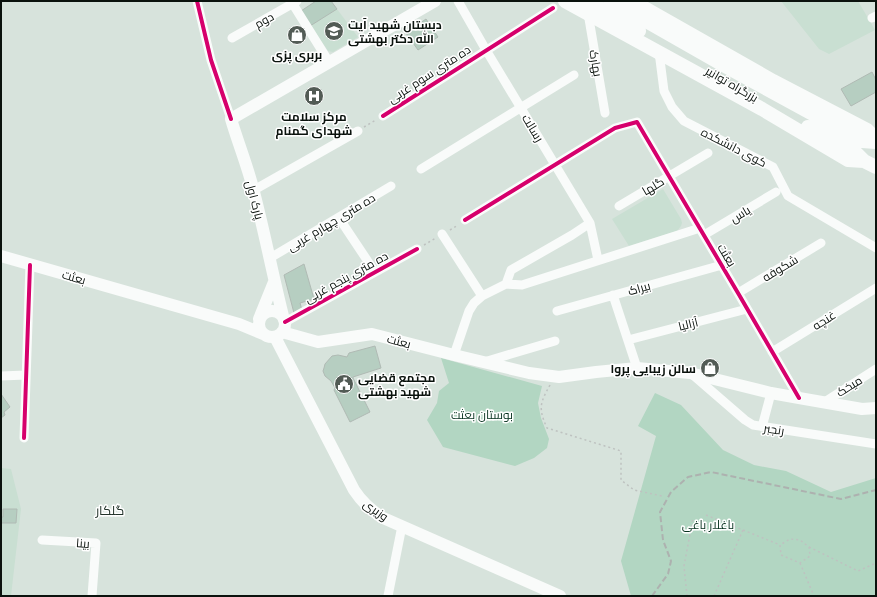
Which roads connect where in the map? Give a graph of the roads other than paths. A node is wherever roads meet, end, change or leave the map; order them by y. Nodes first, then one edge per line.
1 (197, 1) edge
2 (435, 1) edge
3 (458, 1) edge
4 (611, 1) edge
5 (632, 1) edge
6 (294, 2) edge
7 (559, 4) edge
8 (588, 7) edge
9 (232, 38) dead end
10 (486, 50) junction
11 (659, 52) junction
12 (329, 62) junction
13 (574, 76) dead end
14 (521, 108) junction
15 (605, 113) dead end
16 (383, 116) road end
17 (231, 119) junction
18 (358, 131) road end
19 (876, 139) edge
20 (876, 142) edge
21 (708, 153) dead end
22 (870, 164) edge
23 (556, 165) junction
24 (421, 169) dead end
25 (669, 176) junction
26 (391, 186) dead end
27 (254, 190) junction
28 (776, 192) dead end
29 (619, 206) dead end
30 (339, 218) junction
31 (466, 220) road end
32 (590, 223) junction
33 (702, 231) junction
34 (442, 234) road end
35 (821, 243) dead end
36 (876, 248) edge
37 (417, 249) road end
38 (1, 256) edge
39 (270, 258) junction
40 (598, 260) junction
41 (722, 264) junction
42 (30, 265) junction
43 (375, 272) junction
44 (274, 282) junction
45 (506, 284) junction
46 (876, 288) edge
47 (738, 293) junction
48 (613, 295) junction
49 (482, 296) junction
50 (747, 309) junction
51 (557, 311) dead end
52 (260, 318) junction
53 (239, 324) junction
54 (282, 328) junction
55 (263, 334) junction
56 (628, 340) junction
57 (555, 341) dead end
58 (772, 352) junction
59 (454, 355) junction
60 (484, 362) junction
61 (637, 368) junction
62 (876, 369) edge
63 (690, 373) junction
64 (26, 375) junction
65 (1, 376) edge
66 (771, 393) junction
67 (799, 398) junction
68 (823, 403) junction
69 (876, 408) edge
70 (762, 427) junction
71 (24, 438) dead end
72 (876, 444) edge
73 (402, 526) junction
74 (42, 540) dead end
75 (92, 596) edge
76 (388, 596) edge
77 (560, 596) edge

1 - 17 street
2 - 12 main road
3 - 10 street, رسالت
4 - 20 highway, بزرگراه توانیر
5 - 19 highway
6 - 9 street, دوم
6 - 12 street
7 - 8 highway
7 - 10 street, ده متری سوم غربی
8 - 11 highway
8 - 15 street, بهارک
8 - 22 highway, بزرگراه توانیر
10 - 14 street, رسالت
10 - 16 street, ده متری سوم غربی
11 - 22 highway
11 - 36 street, کوی دانشکده
12 - 17 main road
13 - 14 street
14 - 23 street, رسالت
14 - 24 street
17 - 27 main road, پارک اول
18 - 27 street
21 - 25 street, گلها
23 - 25 street, بعثت
23 - 31 street
23 - 32 street, رسالت
25 - 29 street, گلها
25 - 33 street, بعثت
26 - 30 street, ده متری چهارم غربی
27 - 39 main road, پارک اول
28 - 33 street, یاس
30 - 39 street, ده متری چهارم غربی
30 - 43 street
32 - 40 street, رسالت
32 - 45 street
33 - 40 street
33 - 41 street, بعثت
34 - 49 street
35 - 47 street, شکوفه
37 - 43 street, ده متری پنجم غربی
38 - 42 main road, بعثت
39 - 44 main road, پارک اول
40 - 45 street
41 - 47 street, بعثت
41 - 48 street, بیراک
42 - 53 main road, بعثت
42 - 64 street
43 - 54 street, ده متری پنجم غربی
44 - 52 main road
44 - 54 main road, وزیری
45 - 49 street
46 - 58 street, غنچه
47 - 50 street, بعثت
48 - 51 street, بیراک
48 - 56 street
49 - 59 street
50 - 56 street, آزالیا
50 - 58 street, بعثت
52 - 53 main road
52 - 54 main road
52 - 55 main road
53 - 55 main road, بعثت
54 - 55 main road, بعثت
54 - 59 main road, بعثت
54 - 73 main road, وزیری
56 - 61 street
57 - 60 street
58 - 67 street, بعثت
59 - 60 main road, بعثت
60 - 61 main road, بعثت
61 - 63 main road, بعثت
62 - 68 street, میخک
63 - 66 main road, بعثت
63 - 70 street, رنجبر
64 - 65 street
64 - 71 street
66 - 67 main road, بعثت
66 - 70 street
67 - 68 main road, بعثت
68 - 69 main road, بعثت
70 - 72 street, رنجبر
73 - 76 street
73 - 77 main road, وزیری
74 - 75 street, بینا

